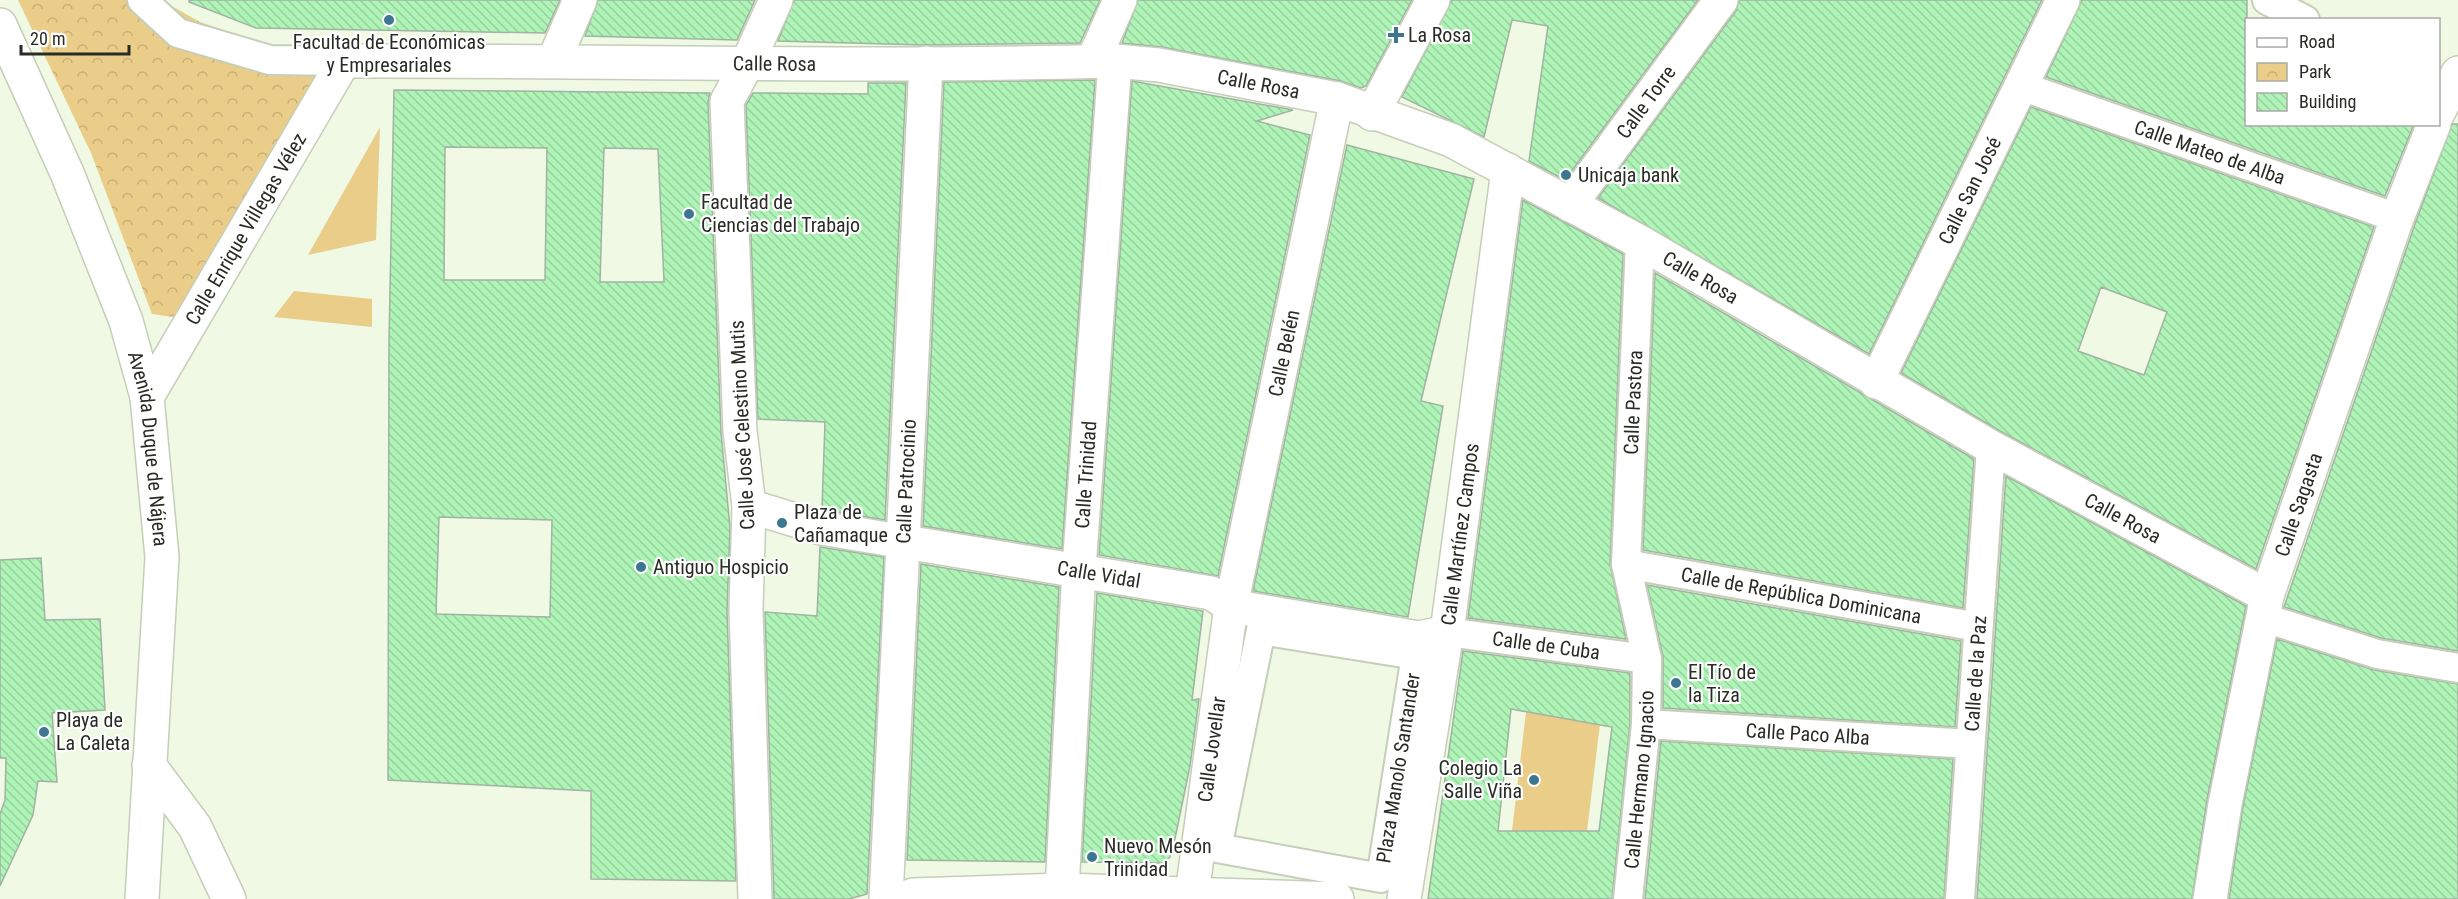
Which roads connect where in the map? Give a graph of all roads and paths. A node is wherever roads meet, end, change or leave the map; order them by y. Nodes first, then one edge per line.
1 (142, 0) edge
2 (580, 0) edge
3 (776, 0) edge
4 (1120, 0) edge
5 (1433, 0) edge
6 (1721, 0) edge
7 (2063, 0) edge
8 (2267, 0) edge
9 (2301, 18) edge
10 (0, 25) edge
11 (554, 60) junction
12 (344, 61) junction
13 (1104, 61) junction
14 (926, 63) junction
15 (747, 64) junction
16 (2021, 86) junction
17 (1337, 99) junction
18 (1372, 114) junction
19 (2433, 126) edge
20 (1508, 170) junction
21 (1570, 205) junction
22 (2397, 219) junction
23 (1640, 242) junction
24 (1876, 381) junction
25 (147, 397) junction
26 (1991, 447) junction
27 (749, 506) junction
28 (904, 541) junction
29 (1626, 564) junction
30 (1079, 569) junction
31 (1231, 606) junction
32 (2264, 606) junction
33 (1978, 627) junction
34 (1447, 632) junction
35 (1647, 659) junction
36 (2458, 668) edge
37 (1646, 724) junction
38 (1970, 744) junction
39 (149, 765) junction
40 (1216, 848) joint
41 (1062, 890) junction
42 (1192, 894) junction
43 (142, 899) edge
44 (229, 899) edge
45 (756, 899) edge
46 (886, 899) edge
47 (903, 899) edge
48 (1337, 899) edge
49 (1404, 899) edge
50 (1628, 899) edge
51 (1960, 899) edge
52 (2210, 899) edge

1 - 12 street, Calle Rosa
2 - 11 street
3 - 15 street, Calle José Celestino Mutis
4 - 13 street, Calle Trinidad
5 - 18 street
6 - 21 street, Calle Torre
7 - 16 street, Calle San José
8 - 9 street
10 - 25 street, Avenida Duque de Nájera
11 - 12 street, Calle Rosa
11 - 15 street, Calle Rosa
12 - 25 street, Calle Enrique Villegas Vélez
13 - 14 street, Calle Rosa
13 - 17 street, Calle Rosa
13 - 30 street, Calle Trinidad
14 - 15 street, Calle Rosa
14 - 28 street, Calle Patrocinio
15 - 27 street, Calle José Celestino Mutis
16 - 22 street, Calle Mateo de Alba
16 - 24 street, Calle San José
17 - 18 street, Calle Rosa
17 - 31 street, Calle Belén
18 - 20 street, Calle Rosa
19 - 22 street, Calle Sagasta
20 - 21 street, Calle Rosa
20 - 34 street, Calle Martínez Campos
21 - 23 street, Calle Rosa
22 - 32 street, Calle Sagasta
23 - 24 street, Calle Rosa
23 - 29 street, Calle Pastora
24 - 26 street, Calle Rosa
25 - 39 street, Avenida Duque de Nájera
26 - 32 street, Calle Rosa
26 - 33 street, Calle de la Paz
27 - 28 street, Calle Vidal
27 - 45 street, Calle José Celestino Mutis
28 - 30 street, Calle Vidal
28 - 46 street, Calle Patrocinio
29 - 33 street, Calle de República Dominicana
29 - 35 street, Calle Pastora
30 - 31 street, Calle Vidal
30 - 41 street, Calle Trinidad
31 - 34 street, Calle Vidal
31 - 42 street, Calle Jovellar
32 - 36 street
32 - 52 street, Calle Sagasta
33 - 38 street, Calle de la Paz
34 - 35 street, Calle de Cuba
34 - 49 street, Calle Martínez Campos
35 - 37 street, Calle Hermano Ignacio
37 - 38 street, Calle Paco Alba
37 - 50 street, Calle Hermano Ignacio
38 - 51 street, Calle de la Paz
39 - 43 street, Avenida Duque de Nájera
39 - 44 street
40 - 40 street, Plaza Manolo Santander
41 - 42 street
41 - 47 street
42 - 48 street

